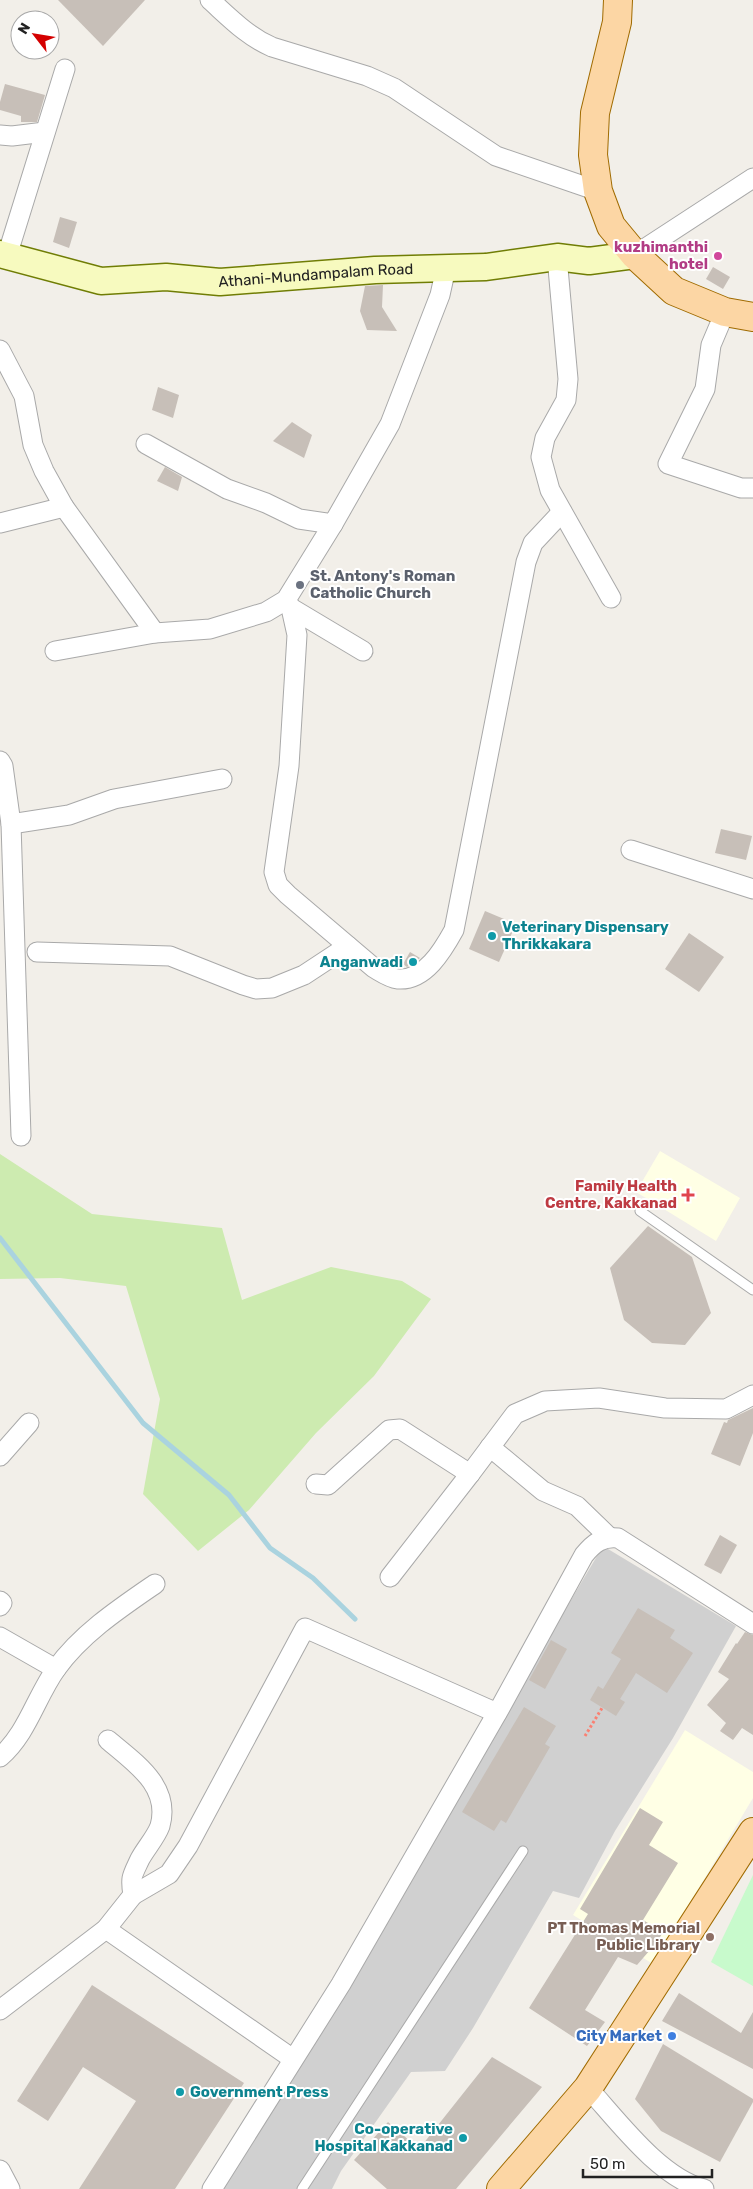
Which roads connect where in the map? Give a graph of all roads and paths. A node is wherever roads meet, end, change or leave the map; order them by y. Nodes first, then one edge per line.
1 (210, 0) edge
2 (634, 0) edge
3 (618, 11) edge
4 (65, 69) dead end
5 (45, 132) junction
6 (0, 134) edge
7 (753, 178) edge
8 (598, 191) junction
9 (4, 255) edge
10 (635, 255) junction
11 (558, 257) junction
12 (446, 268) junction
13 (725, 312) junction
14 (753, 317) edge
15 (0, 350) edge
16 (146, 444) dead end
17 (753, 488) edge
18 (64, 507) junction
19 (562, 512) junction
20 (0, 523) edge
21 (333, 524) junction
22 (611, 598) dead end
23 (289, 604) junction
24 (155, 633) junction
25 (55, 651) dead end
26 (363, 651) dead end
27 (0, 761) edge
28 (222, 779) dead end
29 (11, 824) junction
30 (631, 850) dead end
31 (753, 889) edge
32 (348, 946) junction
33 (37, 952) dead end
34 (21, 1136) dead end
35 (640, 1210) dead end
36 (753, 1290) edge
37 (753, 1395) edge
38 (29, 1423) dead end
39 (490, 1447) junction
40 (0, 1456) edge
41 (470, 1474) junction
42 (316, 1484) dead end
43 (608, 1536) junction
44 (390, 1577) dead end
45 (155, 1584) dead end
46 (0, 1601) edge
47 (0, 1606) edge
48 (753, 1624) edge
49 (0, 1637) edge
50 (56, 1669) junction
51 (602, 1708) dead end
52 (497, 1713) junction
53 (585, 1736) dead end
54 (108, 1740) dead end
55 (0, 1757) edge
56 (753, 1832) edge
57 (523, 1851) dead end
58 (133, 1895) junction
59 (106, 1929) junction
60 (0, 2010) edge
61 (293, 2059) junction
62 (588, 2088) junction
63 (0, 2170) edge
64 (10, 2189) edge
65 (212, 2189) edge
66 (302, 2189) edge
67 (501, 2189) edge
68 (704, 2189) edge

1 - 8 street
2 - 3 street
3 - 8 main road
4 - 5 street
5 - 6 street
5 - 9 street
7 - 10 street
8 - 10 main road
9 - 12 street, Athani-Mundampalam Road
10 - 11 street, Athani-Mundampalam Road
10 - 13 main road
11 - 12 street, Athani-Mundampalam Road
11 - 19 street
12 - 21 street
13 - 14 main road
13 - 17 street
15 - 18 street
16 - 21 street
18 - 20 street
18 - 24 street
19 - 22 street
19 - 32 street
21 - 23 street
23 - 24 street
23 - 26 street
23 - 32 street
24 - 25 street
27 - 29 street
28 - 29 street
29 - 34 street
30 - 31 street
32 - 33 street
35 - 36 lane
37 - 39 street
38 - 40 street
39 - 41 street
39 - 43 street
41 - 42 street
41 - 44 street
43 - 48 street
43 - 52 street
45 - 50 street
46 - 47 street
49 - 50 street
50 - 55 street
51 - 53 path
52 - 58 street
52 - 61 street
54 - 58 street
56 - 62 main road
57 - 66 lane
58 - 59 street
59 - 60 street
59 - 61 street
61 - 65 street
62 - 67 main road
62 - 68 street
63 - 64 street

